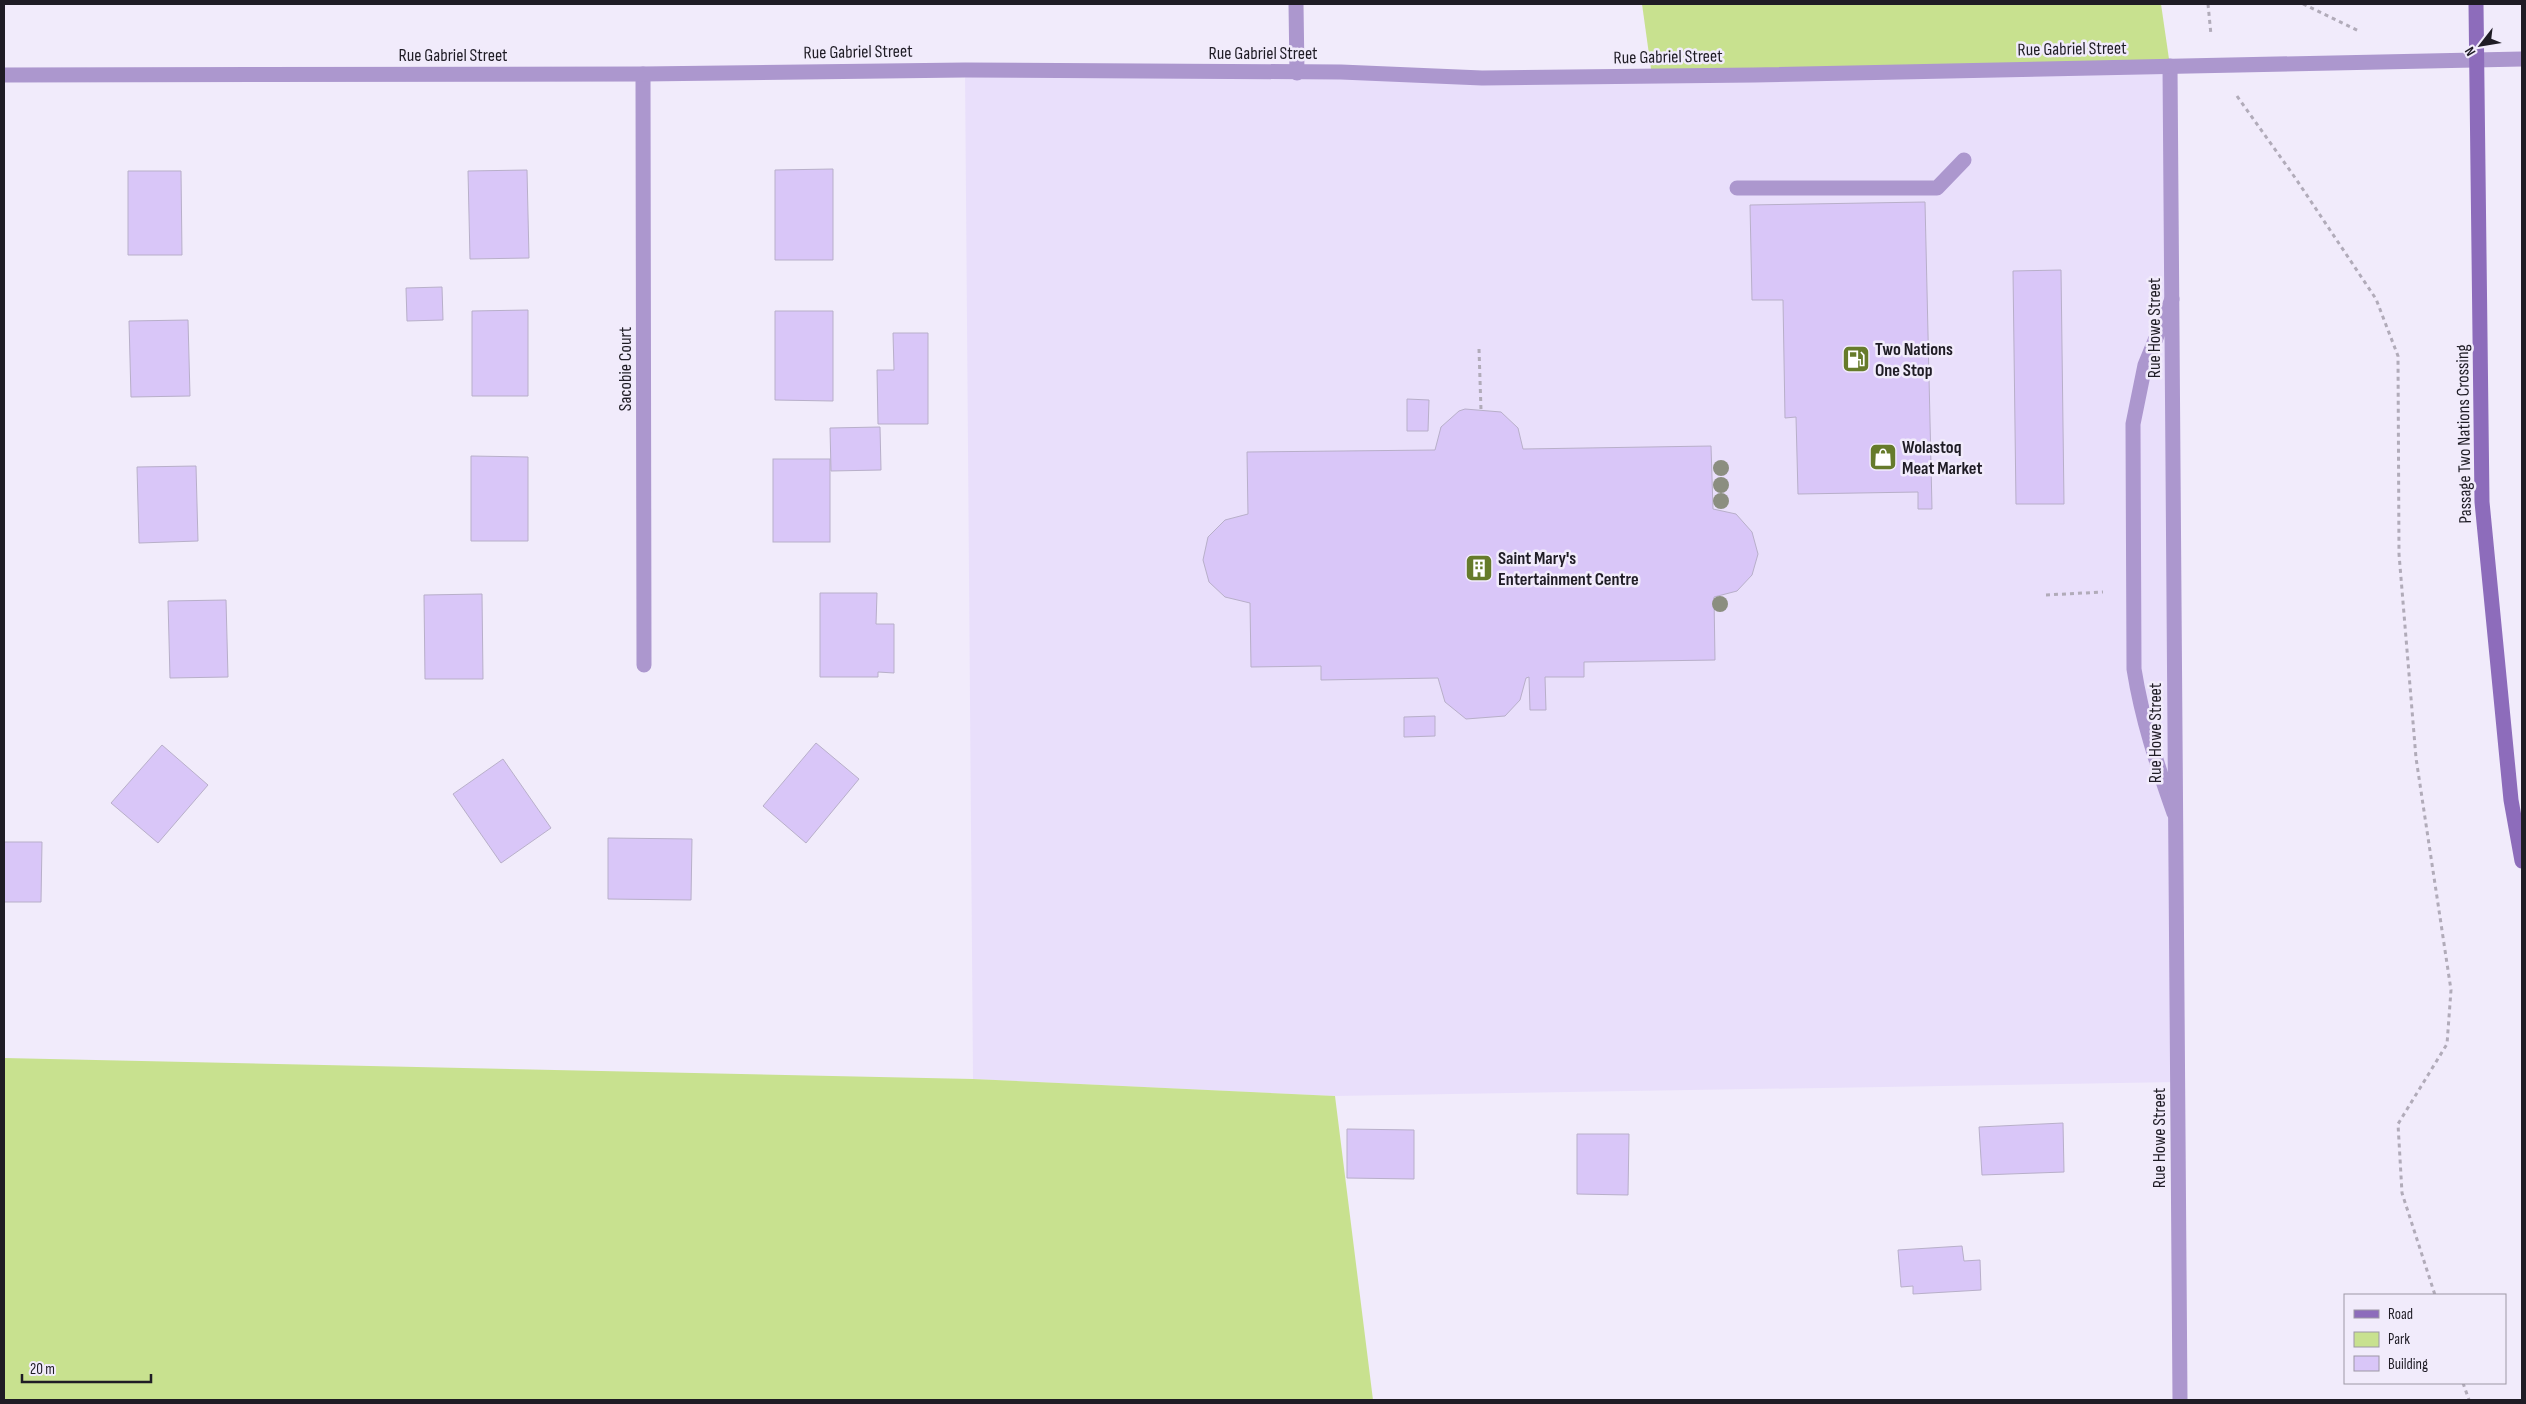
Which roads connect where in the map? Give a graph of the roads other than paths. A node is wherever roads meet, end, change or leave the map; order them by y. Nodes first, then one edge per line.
1 (1296, 4) edge
2 (2476, 9) edge
3 (2522, 60) edge
4 (2170, 66) junction
5 (1297, 73) junction
6 (643, 74) junction
7 (4, 75) edge
8 (1964, 160) dead end
9 (1737, 188) dead end
10 (2173, 295) junction
11 (644, 665) dead end
12 (2174, 813) junction
13 (2522, 861) edge
14 (2180, 1400) edge

1 - 5 street
2 - 13 main road, Passage Two Nations Crossing
3 - 4 street, Rue Gabriel Street
4 - 5 street, Rue Gabriel Street
4 - 10 street, Rue Howe Street
5 - 6 street, Rue Gabriel Street
6 - 7 street, Rue Gabriel Street
6 - 11 street, Sacobie Court
8 - 9 street
10 - 12 street, Rue Howe Street
10 - 12 street
12 - 14 street, Rue Howe Street

